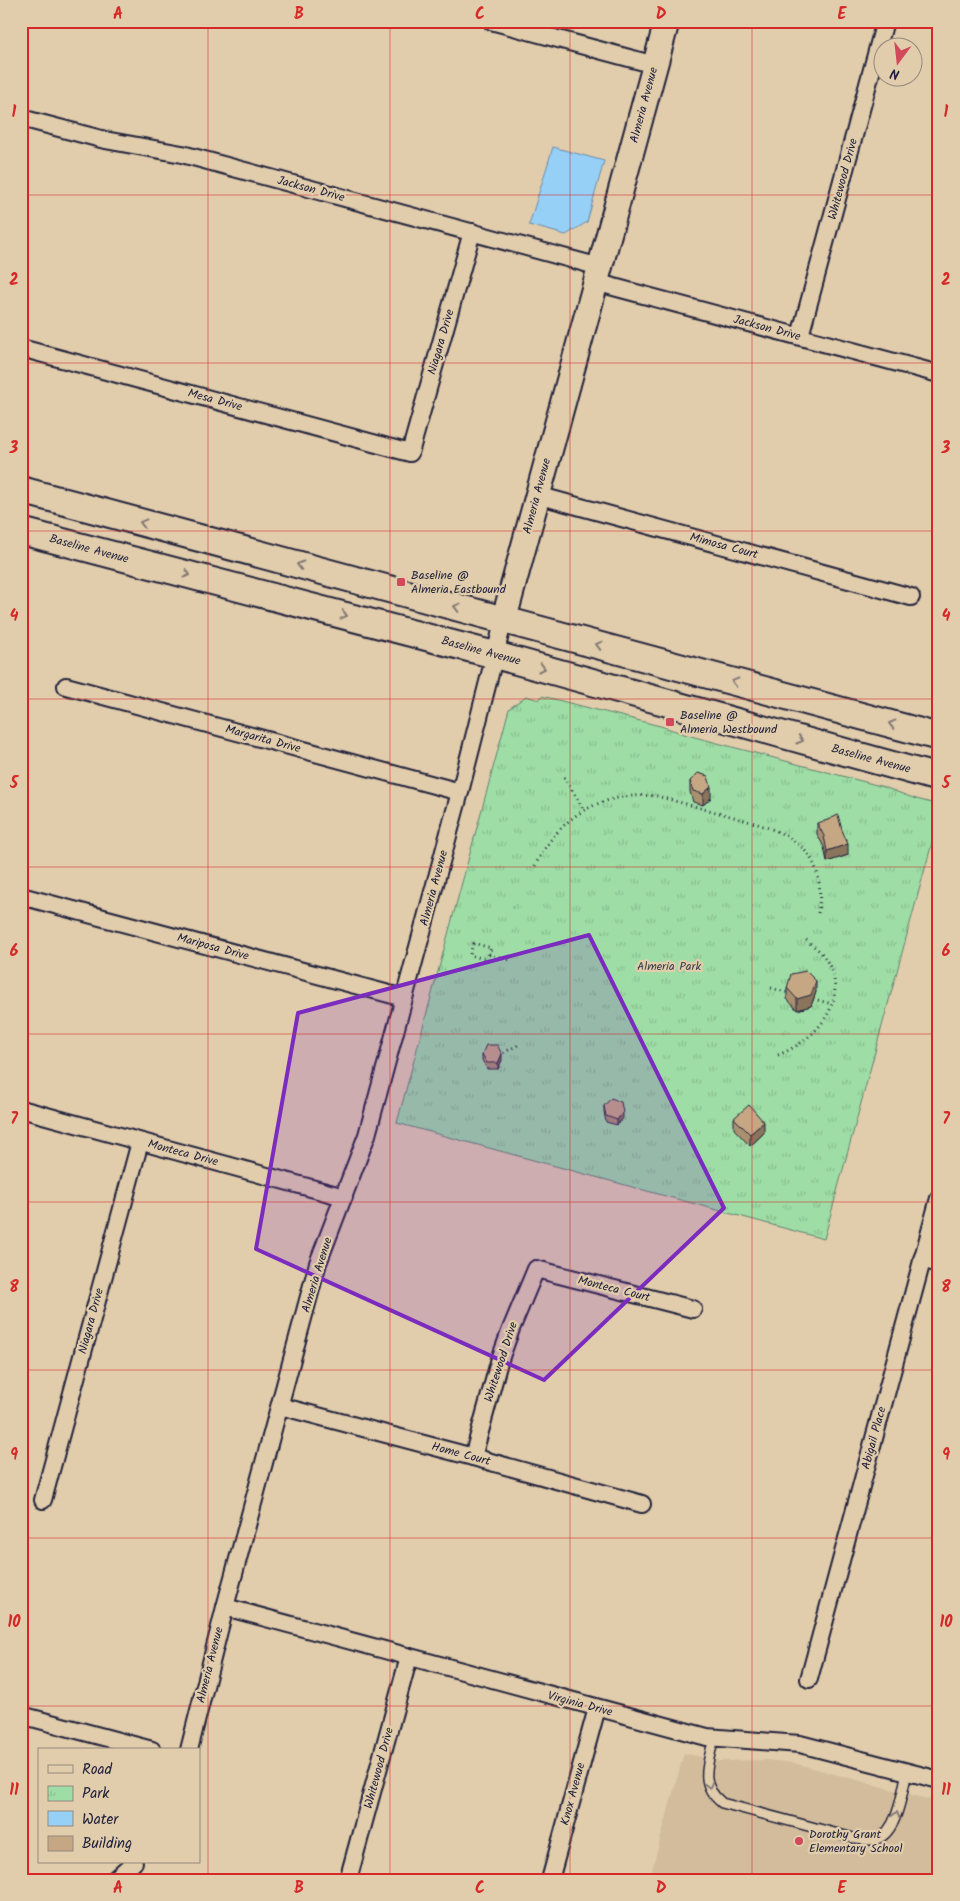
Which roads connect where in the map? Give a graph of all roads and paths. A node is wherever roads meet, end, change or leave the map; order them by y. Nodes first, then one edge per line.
1 (491, 21) edge
2 (667, 21) edge
3 (885, 21) edge
4 (655, 65) junction
5 (21, 118) edge
6 (472, 232) junction
7 (598, 274) junction
8 (800, 336) junction
9 (21, 348) edge
10 (939, 374) edge
11 (410, 453) joint
12 (21, 490) edge
13 (537, 495) junction
14 (21, 531) edge
15 (911, 597) dead end
16 (504, 619) junction
17 (495, 655) junction
18 (66, 686) dead end
19 (939, 737) edge
20 (564, 777) dead end
21 (939, 778) edge
22 (460, 792) junction
23 (584, 810) junction
24 (535, 866) dead end
25 (21, 896) edge
26 (818, 913) dead end
27 (805, 940) dead end
28 (489, 954) junction
29 (510, 960) dead end
30 (771, 988) dead end
31 (789, 993) edge
32 (404, 998) junction
33 (813, 999) edge
34 (832, 1004) junction
35 (520, 1044) dead end
36 (499, 1055) edge
37 (778, 1055) dead end
38 (21, 1110) edge
39 (140, 1142) junction
40 (344, 1197) junction
41 (939, 1198) edge
42 (922, 1259) junction
43 (939, 1264) edge
44 (536, 1269) joint
45 (693, 1309) dead end
46 (280, 1406) junction
47 (473, 1457) junction
48 (42, 1500) dead end
49 (642, 1504) dead end
50 (225, 1607) junction
51 (409, 1657) junction
52 (809, 1679) dead end
53 (596, 1708) junction
54 (21, 1715) edge
55 (714, 1738) junction
56 (145, 1748) edge
57 (190, 1748) edge
58 (907, 1772) junction
59 (939, 1780) edge
60 (132, 1864) edge
61 (114, 1880) edge
62 (348, 1880) edge
63 (550, 1880) edge

1 - 4 street
2 - 4 street, Almeria Avenue
3 - 8 street, Whitewood Drive
4 - 7 street, Almeria Avenue
5 - 6 street, Jackson Drive
6 - 7 street, Jackson Drive
6 - 11 street, Niagara Drive
7 - 8 street, Jackson Drive
7 - 13 street, Almeria Avenue
8 - 10 street, Jackson Drive
9 - 11 street, Mesa Drive
16 -> 12 main road
13 - 15 street, Mimosa Court
13 - 16 street, Almeria Avenue
14 -> 17 main road, Baseline Avenue
16 - 17 street, Almeria Avenue
19 -> 16 main road
17 -> 21 main road, Baseline Avenue
17 - 22 street, Almeria Avenue
18 - 22 street, Margarita Drive
20 - 23 path
22 - 32 street, Almeria Avenue
23 - 24 path
23 - 26 path
25 - 32 street, Mariposa Drive
27 - 34 path
28 - 28 path
28 - 29 path
30 - 31 path
32 - 40 street, Almeria Avenue
33 - 34 path
34 - 37 path
35 - 36 path
38 - 39 street, Monteca Drive
39 - 40 street, Monteca Drive
39 - 48 street, Niagara Drive
40 - 46 street, Almeria Avenue
41 - 42 street, Abigail Place
42 - 43 street
42 - 52 street, Abigail Place
44 - 45 street, Monteca Court
44 - 47 street, Whitewood Drive
46 - 47 street, Home Court
46 - 50 street, Almeria Avenue
47 - 49 street, Home Court
50 - 51 street, Virginia Drive
50 - 57 street, Almeria Avenue
51 - 53 street, Virginia Drive
51 - 62 street, Whitewood Drive
53 - 55 street, Virginia Drive
53 - 63 street, Knox Avenue
54 - 56 street
55 - 58 street, Virginia Drive
55 -> 58 lane
58 - 59 street, Virginia Drive
60 - 61 street

